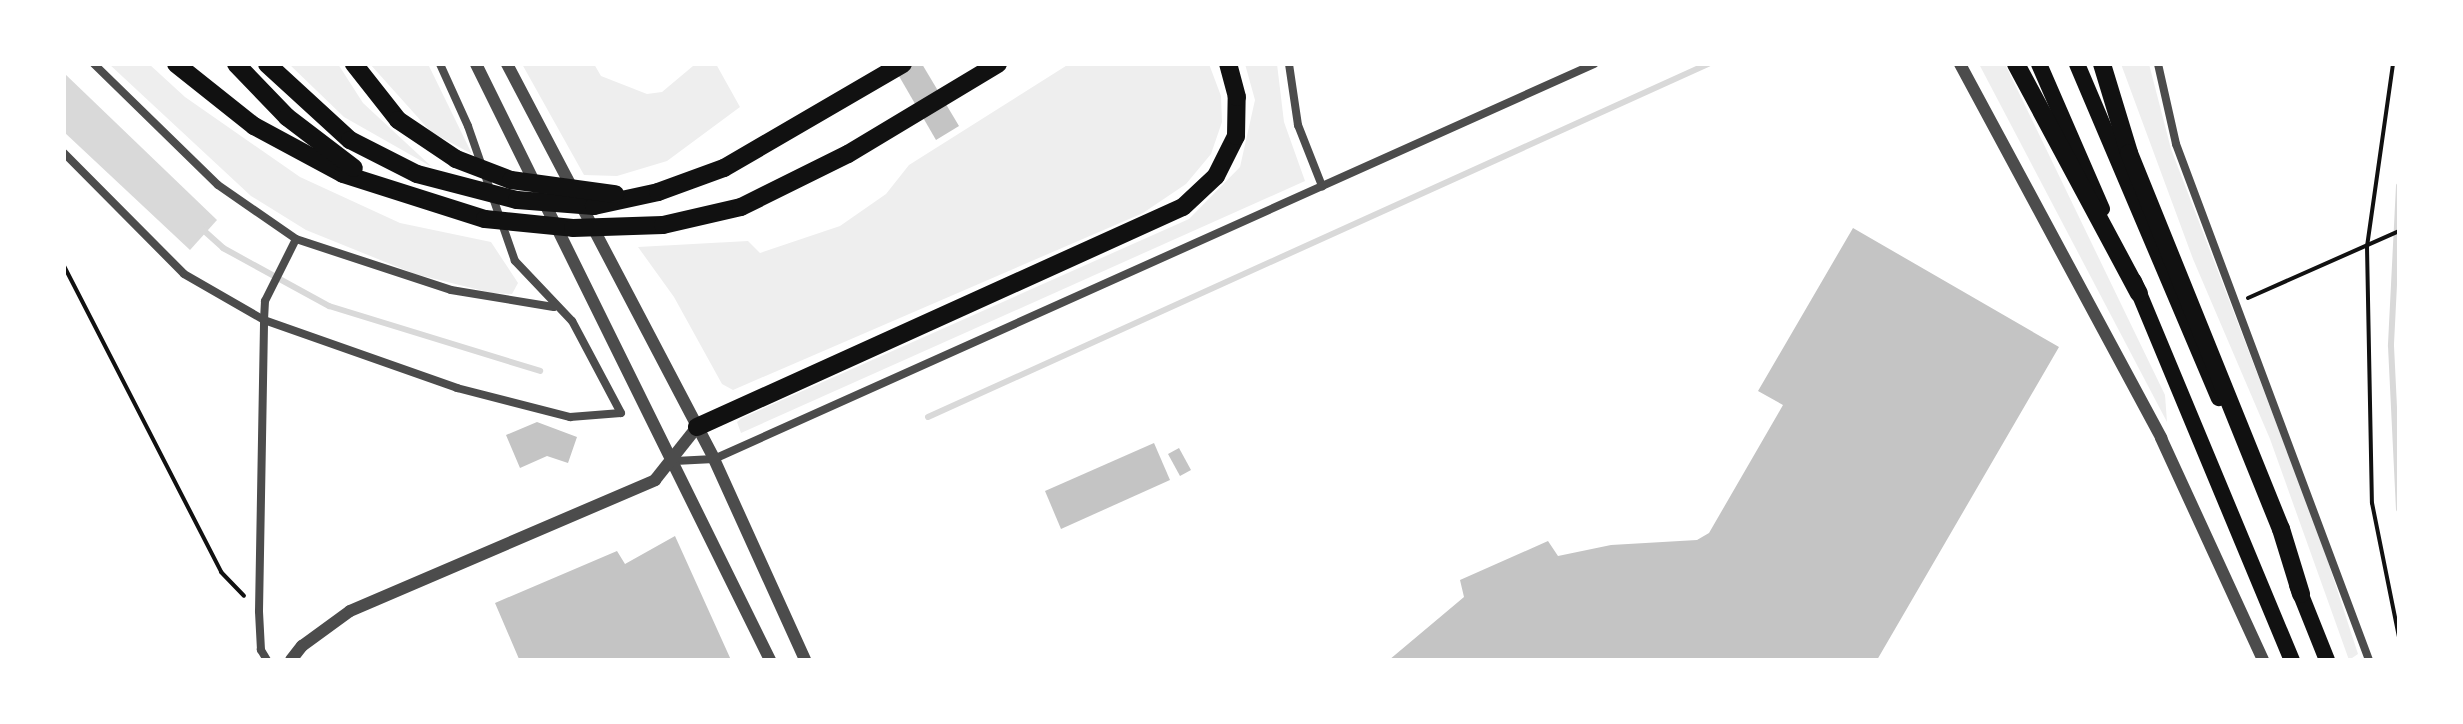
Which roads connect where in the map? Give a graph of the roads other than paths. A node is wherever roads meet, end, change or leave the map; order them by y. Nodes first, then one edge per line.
1 (94, 64) edge
2 (176, 64) edge
3 (236, 64) edge
4 (267, 64) edge
5 (354, 64) edge
6 (440, 64) edge
7 (476, 64) edge
8 (507, 64) edge
9 (903, 64) edge
10 (998, 64) edge
11 (1228, 64) edge
12 (1289, 64) edge
13 (1594, 64) edge
14 (1960, 64) edge
15 (2016, 64) edge
16 (2039, 64) edge
17 (2077, 64) edge
18 (2102, 64) edge
19 (2158, 64) edge
20 (64, 153) edge
21 (1322, 186) junction
22 (658, 192) junction
23 (440, 208) junction
24 (296, 239) junction
25 (2139, 293) junction
26 (555, 308) junction
27 (264, 320) junction
28 (697, 427) junction
29 (714, 459) junction
30 (675, 461) junction
31 (2301, 594) junction
32 (267, 660) edge
33 (291, 660) edge
34 (770, 660) edge
35 (805, 660) edge
36 (2263, 660) edge
37 (2292, 660) edge
38 (2327, 660) edge
39 (2369, 660) edge

1 - 24 street
2 - 23 highway
3 - 23 highway
4 - 22 highway
5 - 22 highway
6 - 26 street
7 - 30 street
8 - 28 street
9 - 22 highway
10 - 23 highway
11 - 28 highway
12 - 21 street
13 - 21 street
14 - 36 street
15 - 25 highway
16 - 25 highway
17 - 31 highway
18 - 31 highway
19 - 39 street
20 - 27 street
21 - 29 street
24 - 26 street
24 - 27 street
25 - 37 highway
26 - 27 street
27 - 32 street
28 - 29 street
28 - 30 street
29 - 30 street
29 - 35 street
30 - 33 street
30 - 34 street
31 - 38 highway

